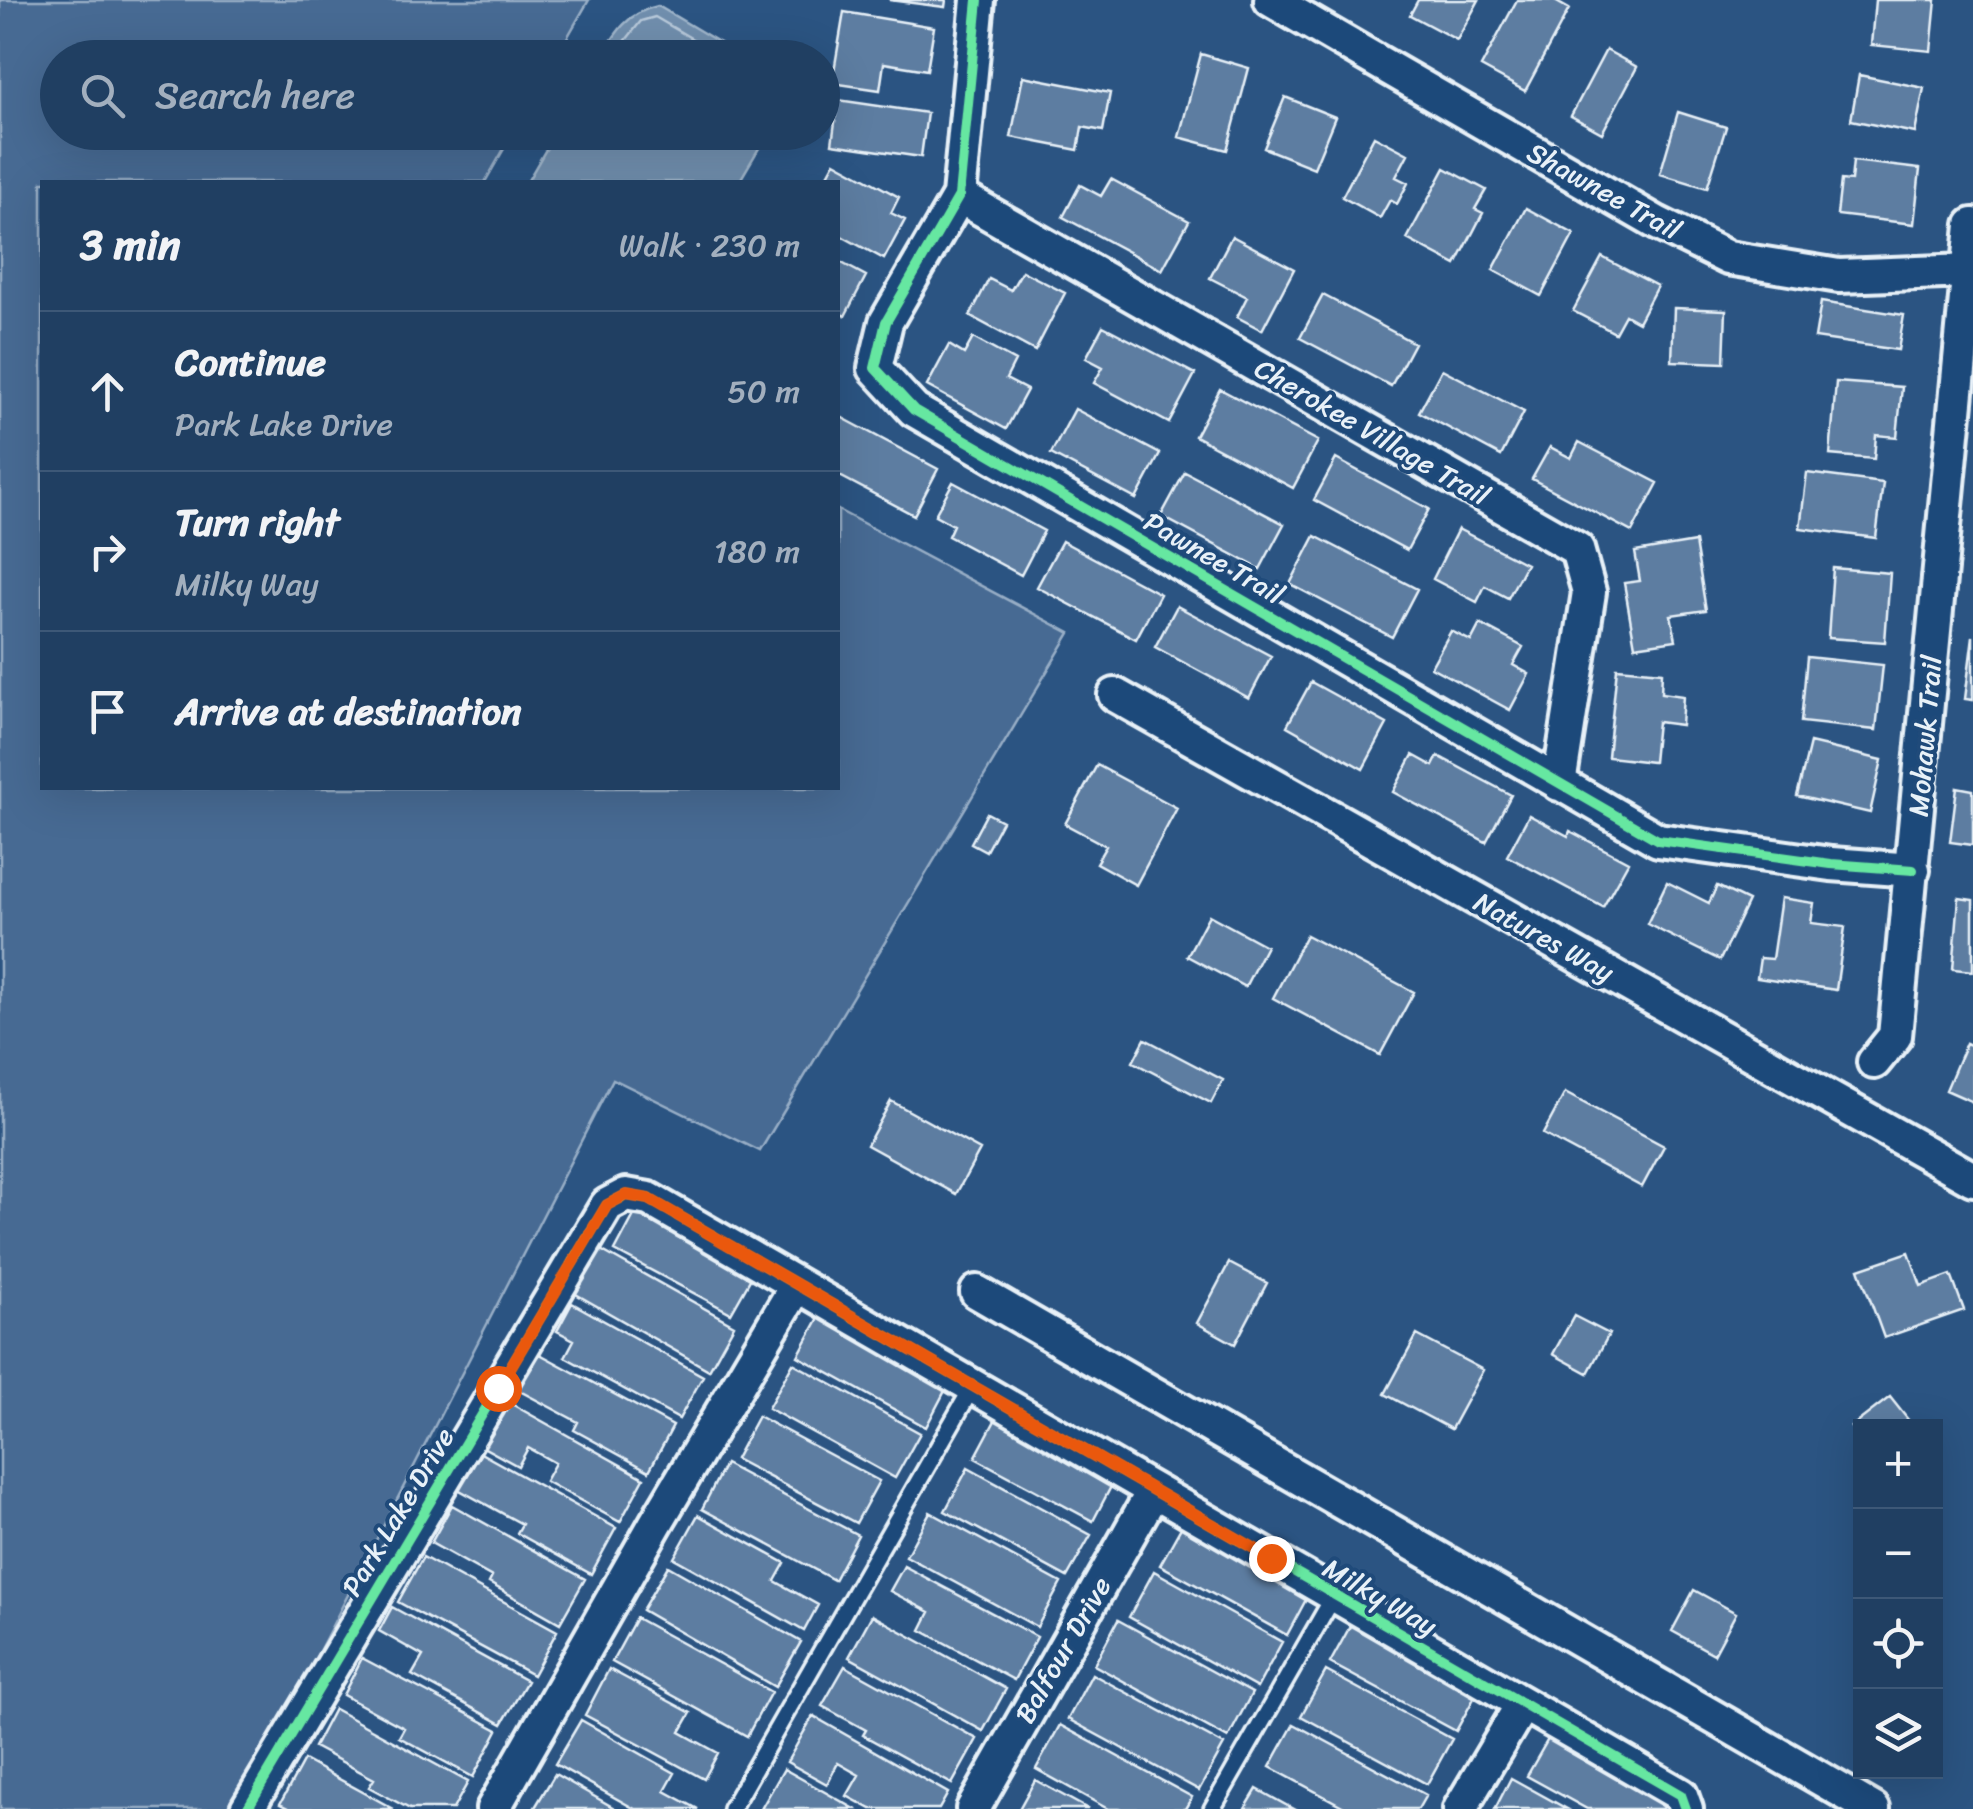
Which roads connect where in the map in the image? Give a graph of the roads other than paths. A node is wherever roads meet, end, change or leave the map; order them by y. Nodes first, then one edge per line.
1 (978, 0) edge
2 (1271, 0) edge
3 (959, 196) junction
4 (1973, 225) edge
5 (1969, 271) junction
6 (1115, 695) dead end
7 (1559, 784) junction
8 (1913, 870) junction
9 (1874, 1062) dead end
10 (1973, 1179) edge
11 (626, 1195) joint
12 (797, 1286) junction
13 (976, 1292) dead end
14 (972, 1388) junction
15 (1153, 1492) junction
16 (1334, 1596) junction
17 (1522, 1705) junction
18 (247, 1809) edge
19 (492, 1809) edge
20 (731, 1809) edge
21 (973, 1809) edge
22 (1212, 1809) edge
23 (1460, 1809) edge
24 (1686, 1809) edge
25 (1874, 1809) edge

1 - 3 street, Pawnee Trail
2 - 5 street, Shawnee Trail
3 - 7 street, Cherokee Village Trail
3 - 7 street, Pawnee Trail
4 - 5 street, Mohawk Trail
5 - 8 street, Mohawk Trail
6 - 10 street, Natures Way
7 - 8 street, Pawnee Trail
8 - 9 street, Mohawk Trail
11 - 12 street, Milky Way
11 - 18 street, Park Lake Drive
12 - 14 street, Milky Way
12 - 19 street
13 - 25 street
14 - 15 street, Milky Way
14 - 20 lane
15 - 16 street, Milky Way
15 - 21 street, Balfour Drive
16 - 17 street, Milky Way
16 - 22 lane
17 - 23 street
17 - 24 street, Milky Way

